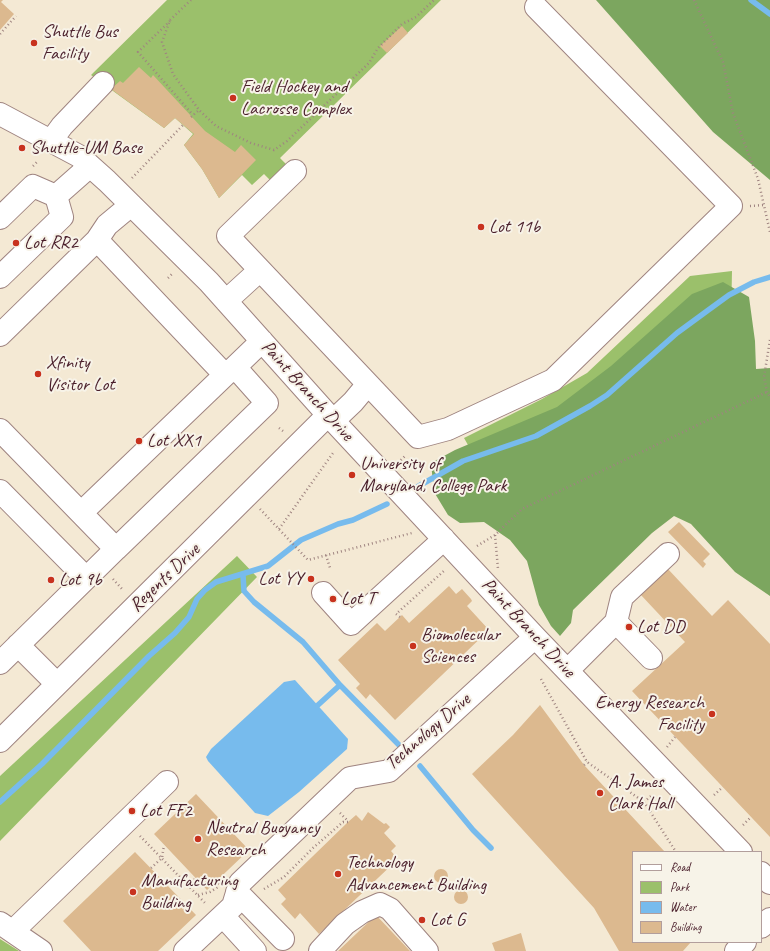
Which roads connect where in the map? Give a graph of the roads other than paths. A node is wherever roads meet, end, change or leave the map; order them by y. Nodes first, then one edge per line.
1 (536, 7) dead end
2 (103, 83) dead end
3 (0, 114) edge
4 (51, 141) junction
5 (90, 166) junction
6 (295, 171) dead end
7 (56, 196) junction
8 (131, 205) junction
9 (0, 218) edge
10 (97, 240) junction
11 (260, 270) junction
12 (0, 277) edge
13 (226, 301) junction
14 (0, 335) edge
15 (262, 341) junction
16 (230, 371) junction
17 (368, 384) junction
18 (331, 418) junction
19 (0, 430) edge
20 (0, 491) edge
21 (81, 513) junction
22 (444, 539) junction
23 (116, 549) junction
24 (668, 554) dead end
25 (86, 578) junction
26 (323, 593) dead end
27 (616, 622) junction
28 (535, 636) junction
29 (18, 645) junction
30 (651, 658) dead end
31 (0, 663) edge
32 (568, 670) junction
33 (57, 684) junction
34 (0, 741) edge
35 (167, 782) dead end
36 (740, 851) edge
37 (762, 875) edge
38 (770, 883) edge
39 (234, 886) junction
40 (223, 916) junction
41 (770, 919) edge
42 (762, 926) edge
43 (7, 927) edge
44 (283, 939) dead end
45 (744, 943) edge
46 (41, 951) edge
47 (186, 951) edge
48 (256, 951) edge
49 (320, 951) edge
50 (427, 951) edge
51 (736, 951) edge

1 - 17 street
2 - 4 street
3 - 4 street, Paint Branch Drive
4 - 5 street, Paint Branch Drive
5 - 7 street
5 - 8 street, Paint Branch Drive
6 - 11 street
7 - 9 street
7 - 12 street
8 - 10 street
8 - 13 street, Paint Branch Drive
10 - 14 street
10 - 16 street
11 - 13 street
11 - 17 street
13 - 15 street, Paint Branch Drive
15 - 16 street
15 - 18 street, Paint Branch Drive
16 - 21 street
16 - 23 street
17 - 18 street, Regents Drive
18 - 22 street, Paint Branch Drive
18 - 33 street, Regents Drive
19 - 21 street
20 - 25 street
21 - 23 street
22 - 26 street
22 - 28 street, Paint Branch Drive
23 - 25 street
24 - 27 street
25 - 29 street
27 - 30 street
27 - 32 street
28 - 32 street, Paint Branch Drive
28 - 39 street, Technology Drive
29 - 31 street
29 - 33 street
32 - 36 street, Paint Branch Drive
33 - 34 street, Regents Drive
35 - 43 street
37 - 38 street
39 - 40 street
39 - 44 street
40 - 47 street
40 - 48 street
41 - 42 street
43 - 46 street
45 - 51 street
49 - 50 street

